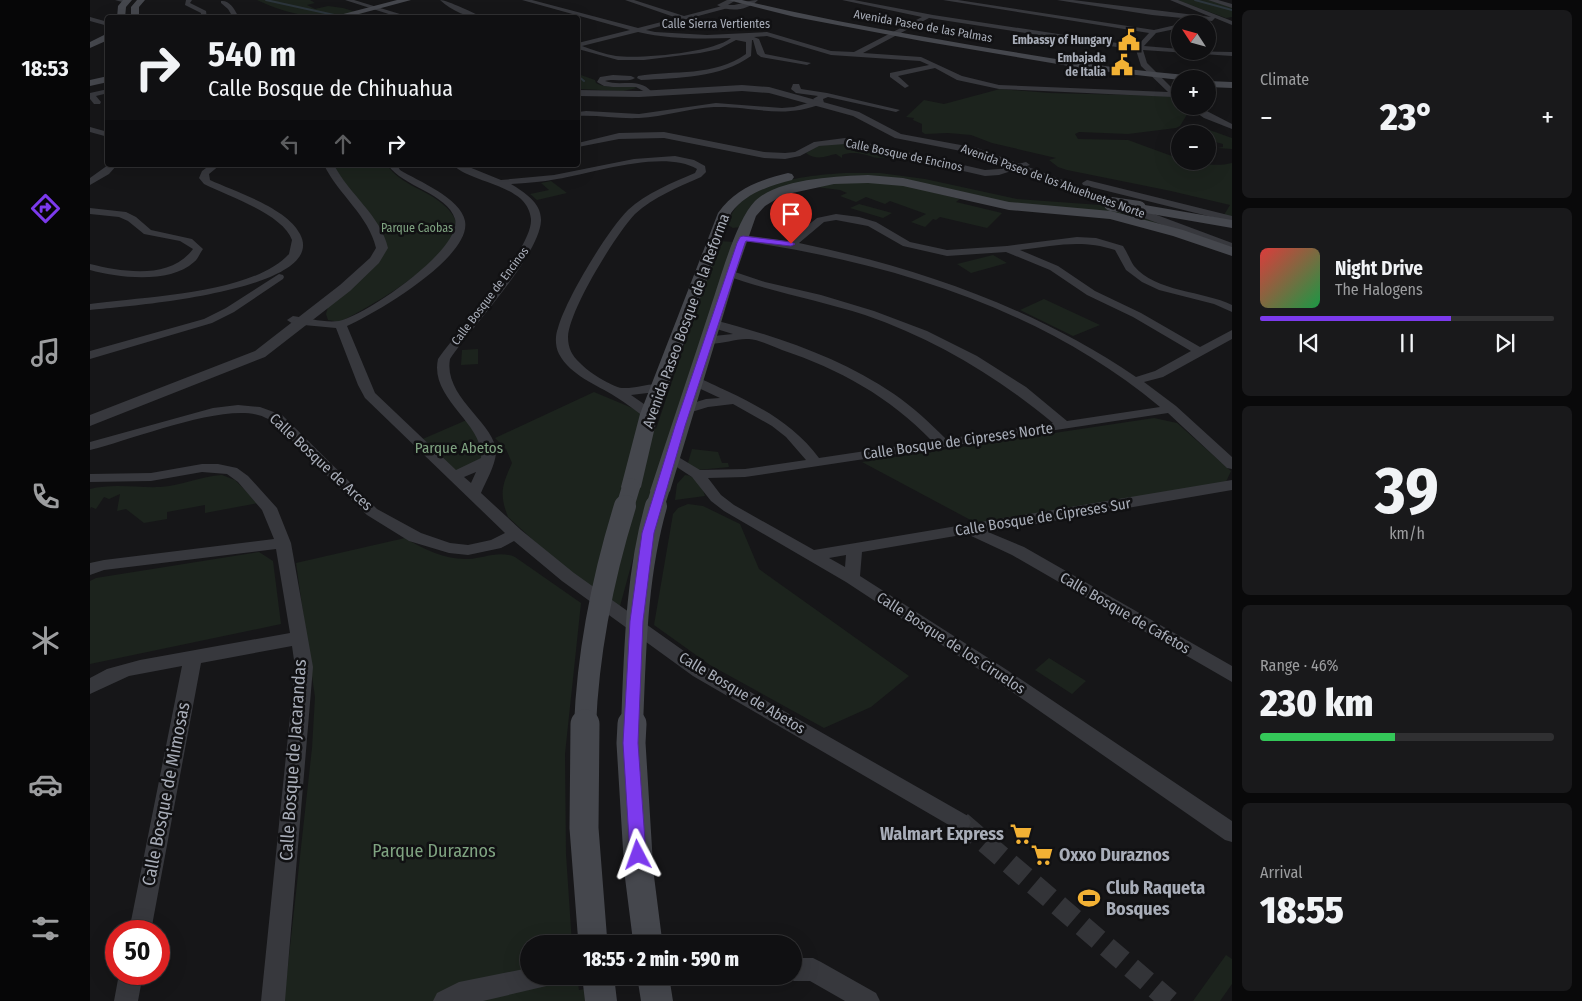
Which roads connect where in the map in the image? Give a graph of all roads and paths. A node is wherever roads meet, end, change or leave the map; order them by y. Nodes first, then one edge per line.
1 (124, 0) edge
2 (141, 0) edge
3 (189, 0) edge
4 (348, 0) edge
5 (407, 0) edge
6 (443, 0) edge
7 (525, 0) edge
8 (628, 0) edge
9 (845, 0) edge
10 (1060, 0) edge
11 (1173, 0) edge
12 (1212, 0) edge
13 (223, 2) dead end
14 (727, 2) edge
15 (949, 2) edge
16 (749, 4) edge
17 (1232, 6) edge
18 (370, 7) junction
19 (936, 11) dead end
20 (121, 15) edge
21 (135, 15) edge
22 (204, 15) edge
23 (234, 15) edge
24 (342, 15) edge
25 (399, 15) edge
26 (473, 15) edge
27 (579, 15) edge
28 (580, 15) edge
29 (929, 16) junction
30 (1171, 16) edge
31 (685, 18) junction
32 (1232, 18) edge
33 (90, 19) edge
34 (1216, 19) edge
35 (1224, 19) junction
36 (105, 23) edge
37 (1232, 23) edge
38 (1171, 28) edge
39 (105, 31) edge
40 (636, 31) junction
41 (1154, 32) junction
42 (889, 36) junction
43 (738, 37) junction
44 (90, 38) edge
45 (105, 38) edge
46 (90, 45) edge
47 (580, 45) edge
48 (580, 47) edge
49 (1139, 48) junction
50 (856, 54) junction
51 (1232, 54) edge
52 (807, 63) dead end
53 (936, 66) junction
54 (105, 74) edge
55 (90, 77) edge
56 (631, 78) dead end
57 (641, 78) dead end
58 (1157, 78) junction
59 (1171, 78) edge
60 (1216, 79) edge
61 (105, 80) edge
62 (1171, 80) edge
63 (1232, 80) edge
64 (90, 83) edge
65 (1216, 84) edge
66 (1232, 85) edge
67 (796, 86) dead end
68 (905, 86) dead end
69 (702, 89) junction
70 (580, 91) edge
71 (580, 91) edge
72 (647, 91) junction
73 (1171, 91) edge
74 (105, 92) edge
75 (1171, 97) edge
76 (822, 101) junction
77 (94, 102) edge
78 (806, 104) junction
79 (896, 110) dead end
80 (580, 114) edge
81 (1207, 116) joint
82 (1232, 118) edge
83 (1232, 127) edge
84 (90, 129) edge
85 (105, 134) edge
86 (580, 145) edge
87 (1022, 166) junction
88 (111, 167) edge
89 (214, 167) edge
90 (321, 167) edge
91 (330, 167) edge
92 (394, 167) edge
93 (462, 167) edge
94 (1003, 172) junction
95 (1034, 174) junction
96 (90, 182) edge
97 (503, 182) junction
98 (349, 203) junction
99 (90, 210) edge
100 (1232, 219) edge
101 (1232, 224) edge
102 (717, 233) junction
103 (744, 236) junction
104 (791, 244) junction
105 (1232, 247) edge
106 (1007, 249) junction
107 (1232, 252) edge
108 (289, 262) junction
109 (90, 268) edge
110 (727, 279) junction
111 (90, 307) edge
112 (1232, 309) edge
113 (298, 320) junction
114 (714, 324) junction
115 (341, 325) junction
116 (1232, 334) edge
117 (752, 336) junction
118 (708, 340) junction
119 (1199, 351) junction
120 (90, 355) edge
121 (1119, 371) junction
122 (1159, 374) junction
123 (695, 381) junction
124 (1134, 381) junction
125 (659, 388) junction
126 (1147, 390) junction
127 (618, 392) junction
128 (738, 402) junction
129 (1171, 409) junction
130 (685, 410) junction
131 (90, 414) edge
132 (649, 414) junction
133 (90, 421) edge
134 (1064, 425) junction
135 (942, 444) junction
136 (90, 446) edge
137 (670, 458) junction
138 (488, 460) junction
139 (815, 462) junction
140 (1232, 465) edge
141 (745, 473) junction
142 (697, 474) junction
143 (455, 476) junction
144 (90, 478) edge
145 (1232, 485) edge
146 (473, 494) junction
147 (716, 498) junction
148 (1008, 524) junction
149 (969, 529) junction
150 (515, 534) junction
151 (283, 543) junction
152 (854, 548) junction
153 (1018, 551) junction
154 (814, 555) junction
155 (90, 569) edge
156 (852, 578) junction
157 (299, 638) junction
158 (193, 658) junction
159 (1232, 675) edge
160 (90, 687) edge
161 (961, 822) tunnel mouth
162 (1232, 833) edge
163 (142, 920) edge
164 (593, 935) edge
165 (647, 935) edge
166 (802, 969) edge
167 (520, 982) edge
168 (129, 985) edge
169 (599, 985) edge
170 (654, 985) edge
171 (126, 1001) edge
172 (273, 1001) edge
173 (444, 1001) edge
174 (601, 1001) edge
175 (657, 1001) edge
176 (868, 1001) edge

1 - 20 main road
2 - 21 main road
3 - 22 street
4 - 18 street
5 - 18 main road
6 - 26 street
7 - 27 street, Calle Sierra Vertientes
8 - 31 street
9 - 29 street
10 - 30 street
11 - 35 street
12 - 17 street
13 - 23 street
14 - 16 main road, Avenida Paseo de las Palmas
14 - 31 street
15 - 41 street
16 - 42 main road, Avenida Paseo de las Palmas
18 - 24 main road
18 - 25 street
19 - 29 street
28 - 40 street, Calle Sierra Vertientes
29 - 42 street
29 - 49 street
31 - 40 street
32 - 35 street
33 - 36 street
34 - 35 street
35 - 37 street
38 - 41 street
39 - 44 main road
40 - 43 street, Calle Sierra Vertientes
40 - 47 street
41 - 49 street
42 - 50 street
42 - 58 main road, Avenida Paseo de las Palmas
43 - 48 street
43 - 50 street, Calle Sierra Vertientes
43 - 52 street
43 - 57 street
45 - 46 main road
49 - 51 street
49 - 58 street, Calle Sierra Vertientes
50 - 53 street, Calle Sierra Vertientes
53 - 68 street
53 - 75 street, Calle Sierra Vertientes
54 - 55 main road
56 - 72 street
58 - 59 main road, Avenida Paseo de las Palmas
58 - 62 main road, Avenida Paseo de las Palmas
58 - 73 street, Calle Sierra Vertientes
60 - 63 main road
61 - 64 main road
65 - 66 main road
67 - 76 street
69 - 71 street, Avenida Paseo de los Ahuehuetes Norte
69 - 72 street, Avenida Paseo de los Ahuehuetes Norte
69 - 76 street, Avenida Paseo de los Ahuehuetes Norte
69 - 78 street, Avenida Paseo de los Ahuehuetes Norte
70 - 72 street, Avenida Paseo de los Ahuehuetes Norte
74 - 77 street
76 - 78 street, Avenida Paseo de los Ahuehuetes Norte
76 - 79 street
76 - 87 street, Avenida Paseo de los Ahuehuetes Norte
78 - 80 street
81 - 82 street
81 - 83 street
84 - 85 street
86 - 94 street, Calle Bosque de Encinos
87 - 94 street, Calle Bosque de Encinos
87 - 95 street, Avenida Paseo de los Ahuehuetes Norte
87 - 100 street, Avenida Paseo de los Ahuehuetes Norte
88 - 96 street
89 - 108 street
90 - 98 street
91 - 98 street
92 - 115 street
93 - 97 street, Calle Bosque de Encinos
94 - 95 street
95 - 105 street, Avenida Paseo de los Ahuehuetes Norte
97 - 127 street
97 - 138 street, Calle Bosque de Encinos
98 - 113 street
99 - 109 street
101 - 102 main road, Avenida Paseo Bosque de la Reforma, bridge
102 - 103 main road
102 - 125 main road, Avenida Paseo Bosque de la Reforma
103 - 104 street
103 - 107 main road, Avenida Paseo Bosque de la Reforma
103 - 110 main road, Avenida Paseo Bosque de la Reforma
104 - 106 street
104 - 121 street
106 - 112 street
106 - 119 street
108 - 111 street
108 - 120 street
110 - 114 main road, Avenida Paseo Bosque de la Reforma
110 - 134 street
113 - 115 street
113 - 131 street
113 - 133 street
114 - 117 street
114 - 118 main road, Avenida Paseo Bosque de la Reforma
115 - 143 street, Calle Bosque de Abetos
116 - 119 street
117 - 118 street
117 - 135 street
118 - 123 main road, Avenida Paseo Bosque de la Reforma
119 - 122 street
121 - 122 street
121 - 124 street
122 - 124 street
122 - 126 street
123 - 128 street
123 - 130 main road, Avenida Paseo Bosque de la Reforma
124 - 126 street
125 - 127 street
125 - 132 main road, Avenida Paseo Bosque de la Reforma
126 - 129 street
127 - 132 street
128 - 130 street
128 - 139 street
129 - 134 street, Calle Bosque de Cipreses Norte
129 - 140 street
130 - 137 main road, Avenida Paseo Bosque de la Reforma
132 - 164 main road, Avenida Paseo Bosque de la Reforma, bridge
134 - 135 street, Calle Bosque de Cipreses Norte
135 - 139 street, Calle Bosque de Cipreses Norte
136 - 150 street, Calle Bosque de Arces
137 - 142 street, Calle Bosque de los Ciruelos
137 - 165 main road, Avenida Paseo Bosque de la Reforma, bridge
138 - 143 street
138 - 146 street
139 - 141 street, Calle Bosque de Cipreses Norte
141 - 142 street, Calle Bosque de Cipreses Norte
141 - 147 street, Calle Bosque de Cipreses Norte
142 - 147 street, Calle Bosque de los Ciruelos
143 - 146 street, Calle Bosque de Abetos
144 - 151 street, Calle Bosque de Jacarandas
145 - 148 street, Calle Bosque de Cipreses Sur
146 - 150 street, Calle Bosque de Abetos
147 - 154 street, Calle Bosque de los Ciruelos
148 - 149 street, Calle Bosque de Cipreses Sur
148 - 153 street
149 - 152 street, Calle Bosque de Cipreses Sur
149 - 153 street, Calle Bosque de Cafetos
150 - 161 street, Calle Bosque de Abetos
151 - 155 street
151 - 157 street, Calle Bosque de Jacarandas
152 - 154 street, Calle Bosque de Cipreses Sur
152 - 156 street
153 - 159 street, Calle Bosque de Cafetos
154 - 156 street, Calle Bosque de los Ciruelos
156 - 162 street, Calle Bosque de los Ciruelos
157 - 158 street
157 - 172 street, Calle Bosque de Jacarandas
158 - 160 street
158 - 163 street, Calle Bosque de Mimosas
166 - 176 street
167 - 173 street
168 - 171 street
169 - 174 main road
170 - 175 main road

